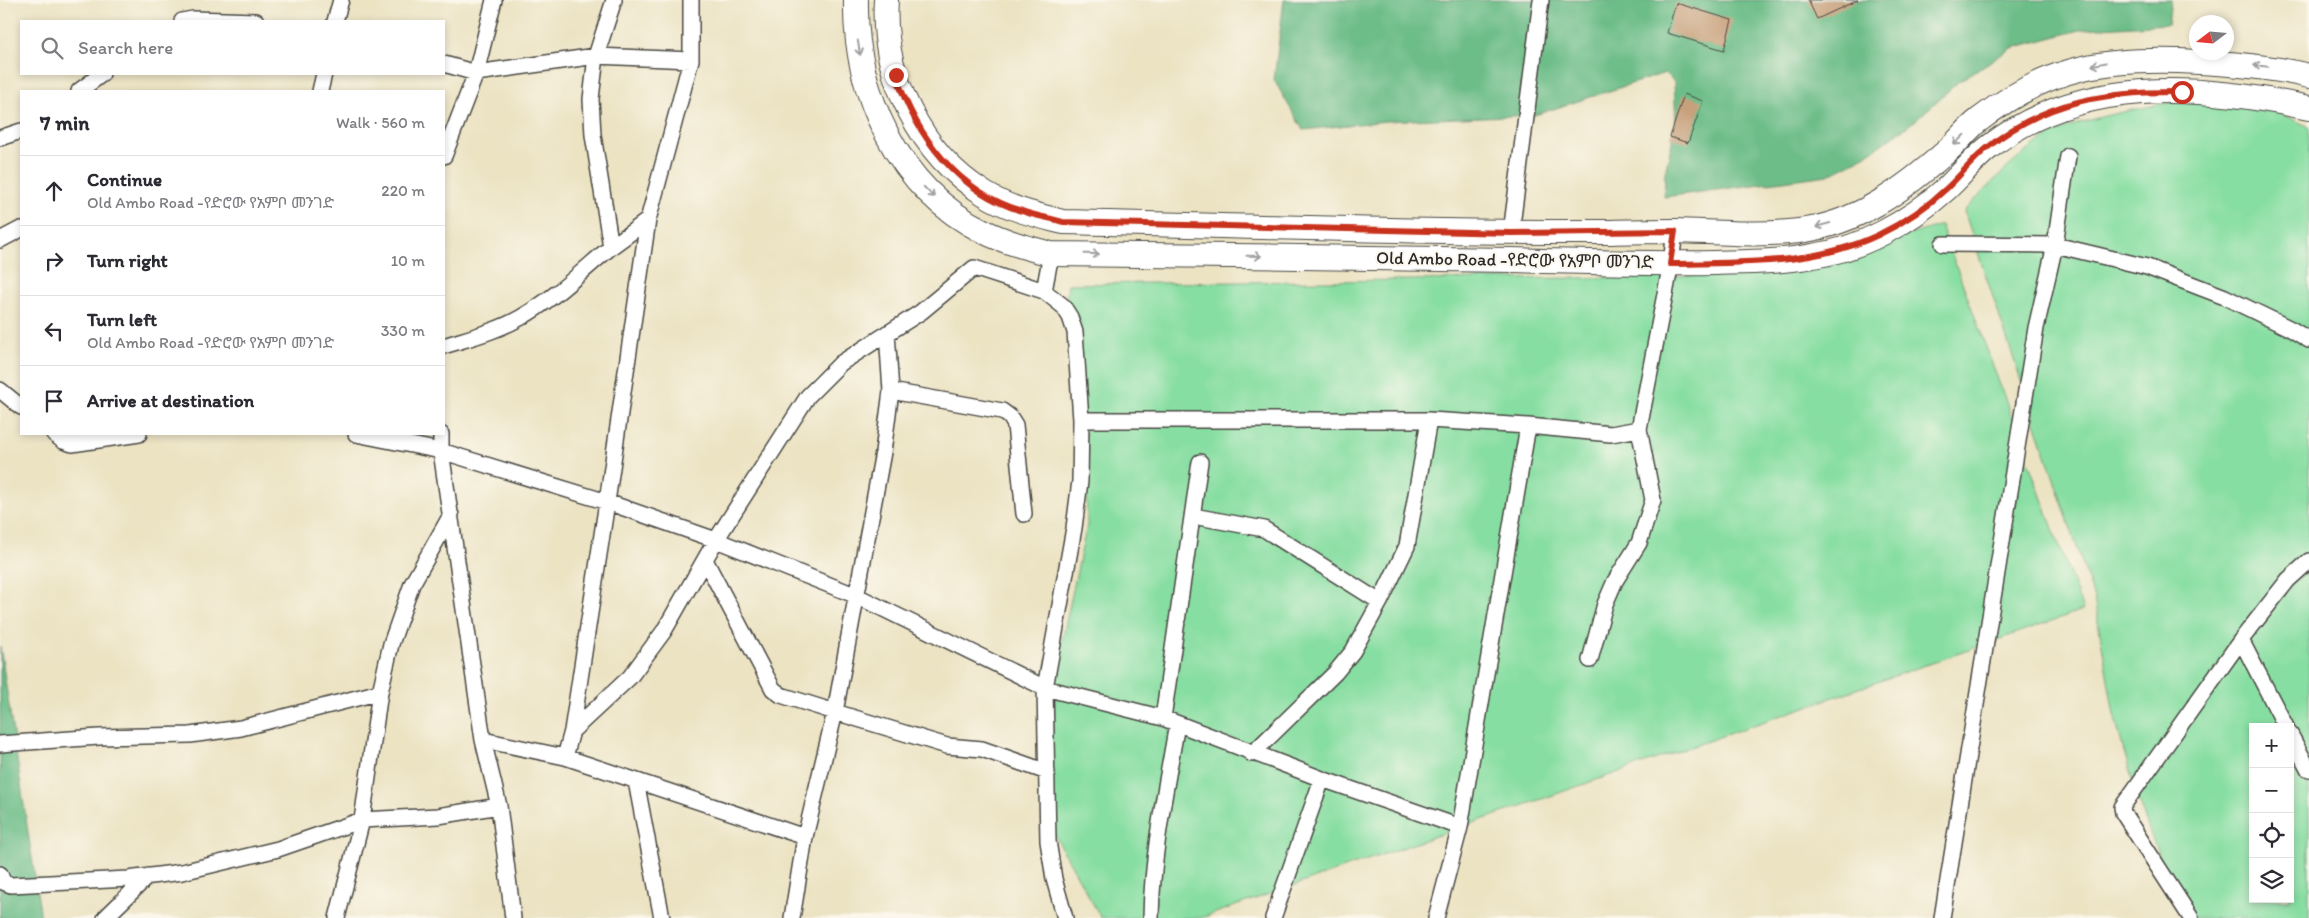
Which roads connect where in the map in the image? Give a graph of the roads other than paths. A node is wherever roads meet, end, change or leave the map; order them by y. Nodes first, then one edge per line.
1 (341, 0) edge
2 (494, 0) edge
3 (614, 0) edge
4 (692, 0) edge
5 (856, 0) edge
6 (886, 0) edge
7 (1542, 0) edge
8 (188, 20) edge
9 (224, 20) edge
10 (335, 20) edge
11 (596, 56) junction
12 (691, 60) junction
13 (445, 64) edge
14 (476, 73) junction
15 (100, 75) edge
16 (101, 75) edge
17 (324, 75) edge
18 (896, 75) junction
19 (2309, 76) edge
20 (868, 85) junction
21 (80, 90) edge
22 (102, 90) edge
23 (320, 90) edge
24 (2309, 108) edge
25 (20, 131) edge
26 (0, 138) edge
27 (445, 153) edge
28 (2068, 156) dead end
29 (648, 220) junction
30 (20, 230) edge
31 (1675, 231) junction
32 (1511, 233) junction
33 (0, 240) edge
34 (1944, 244) dead end
35 (2055, 245) junction
36 (611, 247) junction
37 (1051, 254) junction
38 (1670, 264) junction
39 (1044, 292) junction
40 (887, 333) junction
41 (2309, 340) edge
42 (445, 346) edge
43 (0, 390) edge
44 (891, 391) junction
45 (20, 407) edge
46 (1081, 420) junction
47 (1430, 420) junction
48 (1528, 426) junction
49 (1639, 429) junction
50 (55, 435) edge
51 (132, 435) edge
52 (361, 435) edge
53 (441, 435) edge
54 (442, 451) junction
55 (1200, 462) dead end
56 (607, 502) junction
57 (451, 514) junction
58 (1024, 514) dead end
59 (1193, 516) junction
60 (716, 540) junction
61 (704, 560) junction
62 (2309, 561) edge
63 (857, 596) junction
64 (1380, 602) junction
65 (2241, 640) junction
66 (1590, 660) dead end
67 (1045, 688) junction
68 (380, 692) junction
69 (835, 712) junction
70 (1170, 721) junction
71 (2284, 723) edge
72 (572, 731) junction
73 (483, 740) junction
74 (2294, 742) edge
75 (0, 744) edge
76 (1252, 754) junction
77 (564, 757) junction
78 (2309, 770) edge
79 (1047, 772) junction
80 (1322, 779) junction
81 (636, 781) junction
82 (499, 806) junction
83 (362, 820) junction
84 (1460, 827) junction
85 (805, 837) junction
86 (0, 874) edge
87 (148, 876) junction
88 (105, 918) edge
89 (337, 918) edge
90 (513, 918) edge
91 (662, 918) edge
92 (792, 918) edge
93 (1065, 918) edge
94 (1152, 918) edge
95 (1272, 918) edge
96 (1436, 918) edge
97 (1942, 918) edge
98 (2191, 918) edge

1 - 10 street
2 - 14 street
3 - 11 street
4 - 12 street
5 -> 20 main road, Old Ambo Road -የድሮው የአምቦ መንገድ
6 - 18 main road, Old Ambo Road -የድሮው የአምቦ መንገድ
7 - 32 street
8 - 9 street
11 - 12 street
11 - 14 street
11 - 36 street
12 - 29 street
13 - 14 street
14 - 27 street
15 - 21 street
16 - 22 street
17 - 23 street
18 - 20 main road
18 - 32 main road, Old Ambo Road -የድሮው የአምቦ መንገድ
19 -> 31 main road, Old Ambo Road -የድሮው የአምቦ መንገድ
20 -> 37 main road, Old Ambo Road -የድሮው የአምቦ መንገድ
24 - 38 main road, Old Ambo Road -የድሮው የአምቦ መንገድ
25 - 26 street
28 - 35 street
29 - 36 street
29 - 56 street
30 - 33 street
31 - 32 main road, Old Ambo Road -የድሮው የአምቦ መንገድ
31 - 38 street
34 - 35 street
35 - 41 street
35 - 97 street
36 - 42 street
37 -> 38 main road, Old Ambo Road -የድሮው የአምቦ መንገድ
37 - 39 street
38 - 49 street
39 - 40 street
39 - 46 street
40 - 44 street
40 - 60 street
43 - 45 street
44 - 58 street
44 - 63 street
46 - 47 street
46 - 67 street
47 - 48 street
47 - 64 street
48 - 49 street
48 - 84 street
49 - 66 street
50 - 51 street
52 - 54 street
53 - 54 street
54 - 56 street
54 - 57 street
55 - 59 street
56 - 60 street
56 - 72 street
57 - 68 street
57 - 73 street
59 - 64 street
59 - 70 street
60 - 61 street
60 - 63 street
61 - 69 street
61 - 72 street
62 - 65 street
63 - 67 street
63 - 69 street
64 - 76 street
65 - 71 street
65 - 98 street
67 - 70 street
67 - 79 street
68 - 75 street
68 - 83 street
69 - 79 street
69 - 85 street
70 - 76 street
70 - 94 street
72 - 77 street
73 - 77 street
73 - 82 street
74 - 78 street
76 - 80 street
77 - 81 street
79 - 93 street
80 - 84 street
80 - 95 street
81 - 85 street
81 - 91 street
82 - 83 street
82 - 90 street
83 - 87 street
83 - 89 street
84 - 96 street
85 - 92 street
86 - 87 street
87 - 88 street

